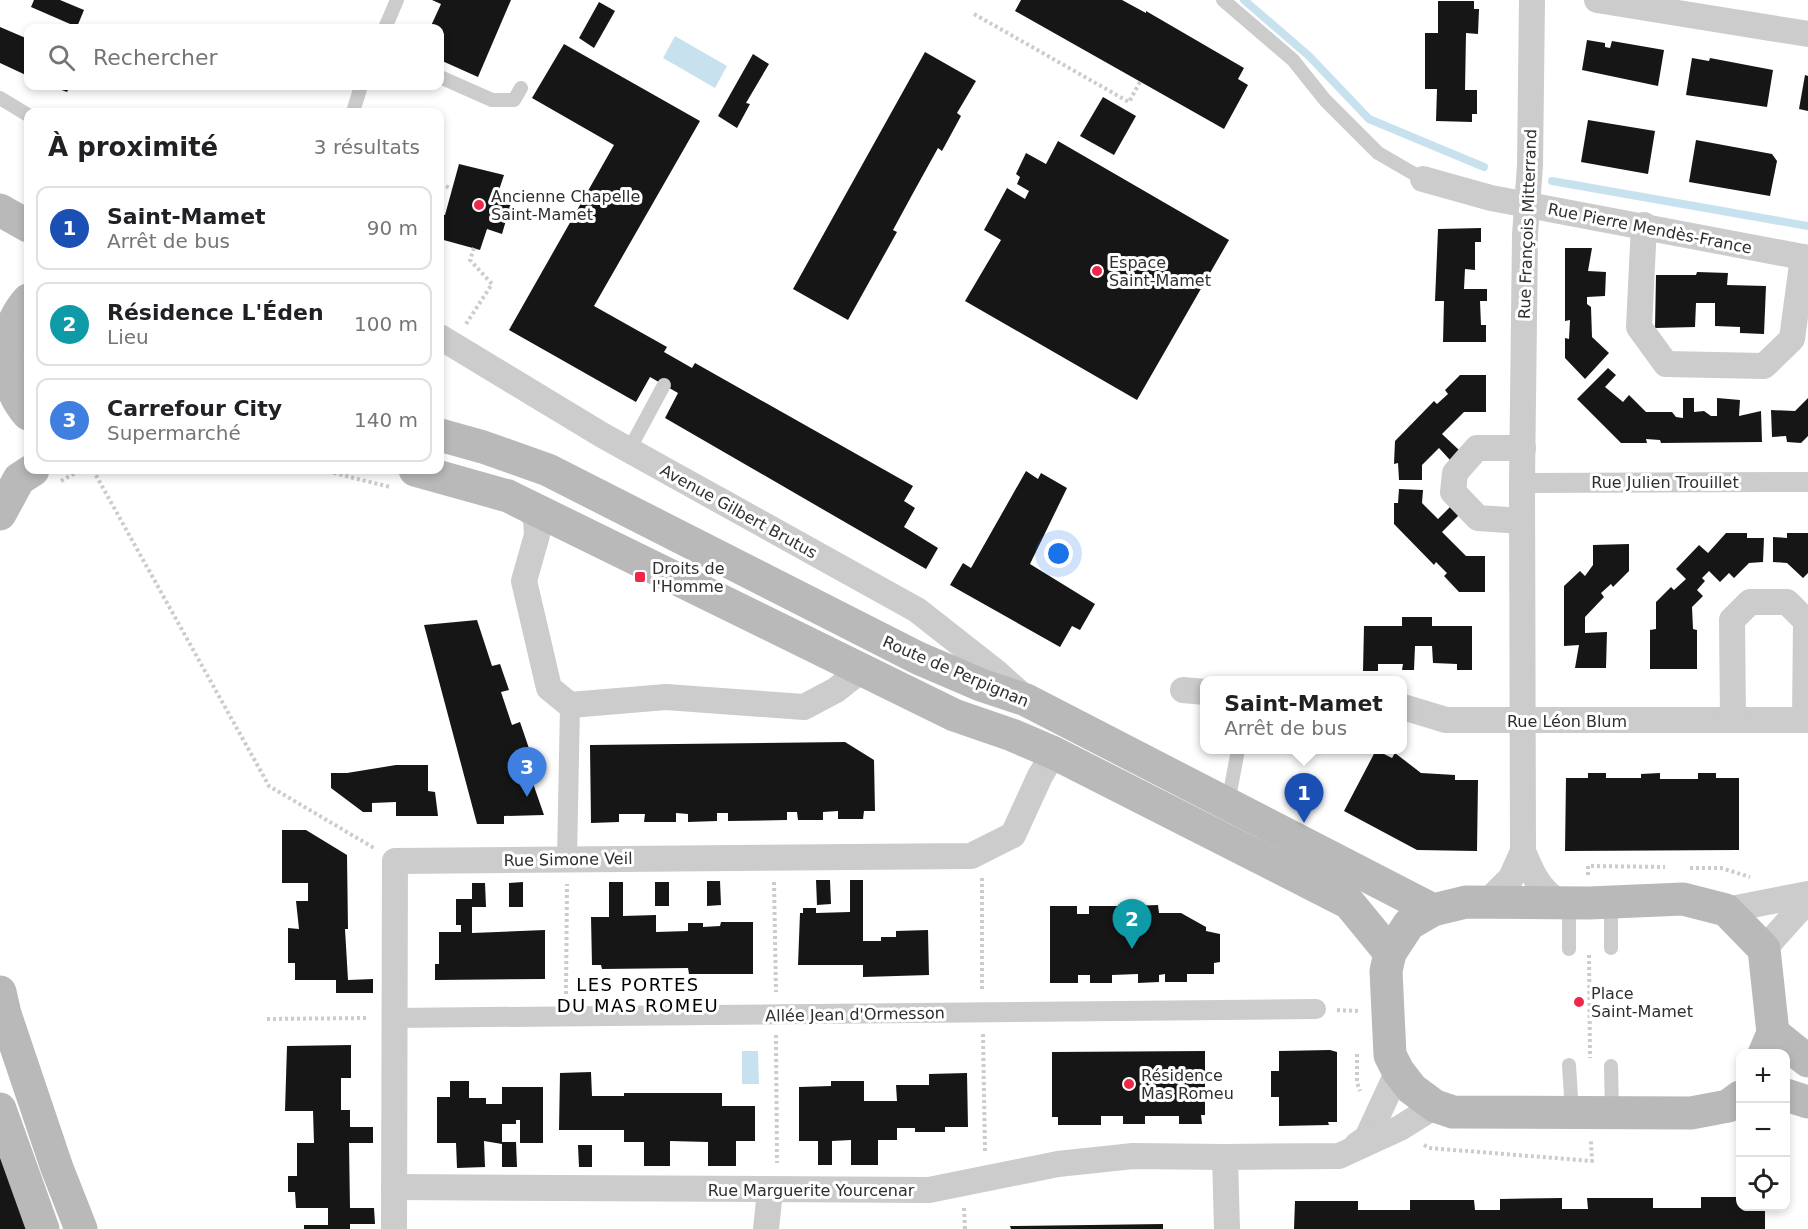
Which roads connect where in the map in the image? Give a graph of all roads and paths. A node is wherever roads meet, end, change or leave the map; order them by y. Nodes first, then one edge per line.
1 (397, 0) edge
2 (1223, 0) edge
3 (1532, 0) edge
4 (1598, 0) edge
5 (974, 14) dead end
6 (387, 24) edge
7 (1808, 34) edge
8 (444, 79) edge
9 (1140, 82) dead end
10 (521, 88) dead end
11 (360, 90) edge
12 (0, 98) edge
13 (354, 108) edge
14 (24, 113) edge
15 (1423, 179) joint
16 (444, 186) edge
17 (452, 188) dead end
18 (1527, 205) junction
19 (0, 210) edge
20 (24, 224) edge
21 (1644, 225) junction
22 (474, 248) dead end
23 (1806, 257) edge
24 (0, 298) edge
25 (24, 305) edge
26 (446, 341) edge
27 (5, 353) edge
28 (664, 385) dead end
29 (24, 410) edge
30 (444, 436) edge
31 (1523, 448) junction
32 (629, 450) junction
33 (65, 474) edge
34 (97, 474) edge
35 (429, 474) edge
36 (42, 478) edge
37 (1808, 482) edge
38 (1522, 483) junction
39 (526, 504) junction
40 (0, 514) edge
41 (1522, 521) junction
42 (861, 670) junction
43 (1026, 700) junction
44 (570, 705) junction
45 (1407, 708) edge
46 (1733, 720) junction
47 (1807, 720) edge
48 (1522, 722) junction
49 (1054, 753) junction
50 (1237, 754) edge
51 (1228, 803) junction
52 (1523, 851) junction
53 (774, 857) junction
54 (567, 859) junction
55 (395, 861) junction
56 (1808, 894) edge
57 (1488, 902) junction
58 (1565, 902) junction
59 (1611, 902) junction
60 (1808, 904) edge
61 (1433, 910) junction
62 (1726, 910) junction
63 (1611, 948) dead end
64 (1569, 949) dead end
65 (1764, 949) junction
66 (1390, 953) junction
67 (0, 992) edge
68 (1358, 999) dead end
69 (1316, 1009) dead end
70 (776, 1015) junction
71 (566, 1016) junction
72 (394, 1018) junction
73 (267, 1019) dead end
74 (1358, 1023) dead end
75 (1768, 1043) edge
76 (1358, 1046) dead end
77 (1808, 1061) edge
78 (1569, 1065) dead end
79 (1611, 1066) dead end
80 (1398, 1071) junction
81 (1790, 1097) edge
82 (1736, 1100) edge
83 (1808, 1102) edge
84 (1435, 1106) junction
85 (0, 1109) edge
86 (1379, 1113) junction
87 (1572, 1113) junction
88 (1612, 1113) junction
89 (1400, 1128) junction
90 (1339, 1156) junction
91 (1225, 1157) junction
92 (1592, 1161) dead end
93 (394, 1187) junction
94 (774, 1191) junction
95 (43, 1229) edge
96 (81, 1229) edge
97 (394, 1229) edge
98 (766, 1229) edge
99 (1227, 1229) edge

1 - 6 lane
2 - 15 lane
3 - 18 street, Rue François Mitterrand
4 - 7 street
5 - 9 path
8 - 10 lane
11 - 13 lane
12 - 14 lane
15 - 18 street, Rue Pierre Mendès-France
16 - 17 path
18 - 21 street, Rue Pierre Mendès-France
18 - 31 street, Rue François Mitterrand
19 - 20 main road
21 - 23 street, Rue Pierre Mendès-France
21 - 23 street
22 - 26 path
24 - 27 main road
25 - 27 main road
26 - 32 street, Avenue Gilbert Brutus
27 - 29 main road
28 - 32 lane
30 - 43 main road, Route de Perpignan
31 - 38 street, Rue François Mitterrand
31 - 41 street
32 - 43 street, Avenue Gilbert Brutus
33 - 36 path
34 - 55 path
35 - 39 main road
36 - 40 main road
37 - 38 street, Rue Julien Trouillet
38 - 41 street, Rue François Mitterrand
39 - 42 main road
39 - 44 street
41 - 48 street, Rue François Mitterrand
42 - 44 street
42 - 49 main road
43 - 51 main road, Route de Perpignan
44 - 54 street
45 - 48 street, Rue Léon Blum
46 - 47 street, Rue Léon Blum
46 - 47 street, Rue Léon Blum
46 - 48 street, Rue Léon Blum
48 - 52 street, Rue François Mitterrand
49 - 53 street, Rue Simone Veil
49 - 66 main road
50 - 51 lane
51 - 61 main road, Route de Perpignan
52 - 57 street, Rue François Mitterrand
52 - 58 street, Rue François Mitterrand
53 - 54 street, Rue Simone Veil
53 - 70 path
54 - 55 street, Rue Simone Veil
54 - 71 path
55 - 72 street
56 - 62 street
57 - 58 main road
57 - 61 main road
58 - 59 main road
58 - 64 lane
59 - 62 main road
59 - 63 lane
60 - 65 street
61 - 66 main road
62 - 65 main road
65 - 75 main road
66 - 80 main road
67 - 96 main road
68 - 74 path
69 - 70 street, Allée Jean d'Ormesson
70 - 71 street, Allée Jean d'Ormesson
70 - 94 path
71 - 72 street, Allée Jean d'Ormesson
72 - 73 path
72 - 93 street
75 - 77 main road
76 - 86 path
78 - 87 lane
79 - 88 lane
80 - 84 main road
80 - 86 street
81 - 83 main road
82 - 88 main road
84 - 87 main road
84 - 89 street
85 - 95 main road
86 - 90 street
87 - 88 main road
89 - 90 street
89 - 92 path
90 - 91 street, Rue Marguerite Yourcenar
91 - 94 street, Rue Marguerite Yourcenar
91 - 99 street
93 - 94 street, Rue Marguerite Yourcenar
93 - 97 street
94 - 98 street

